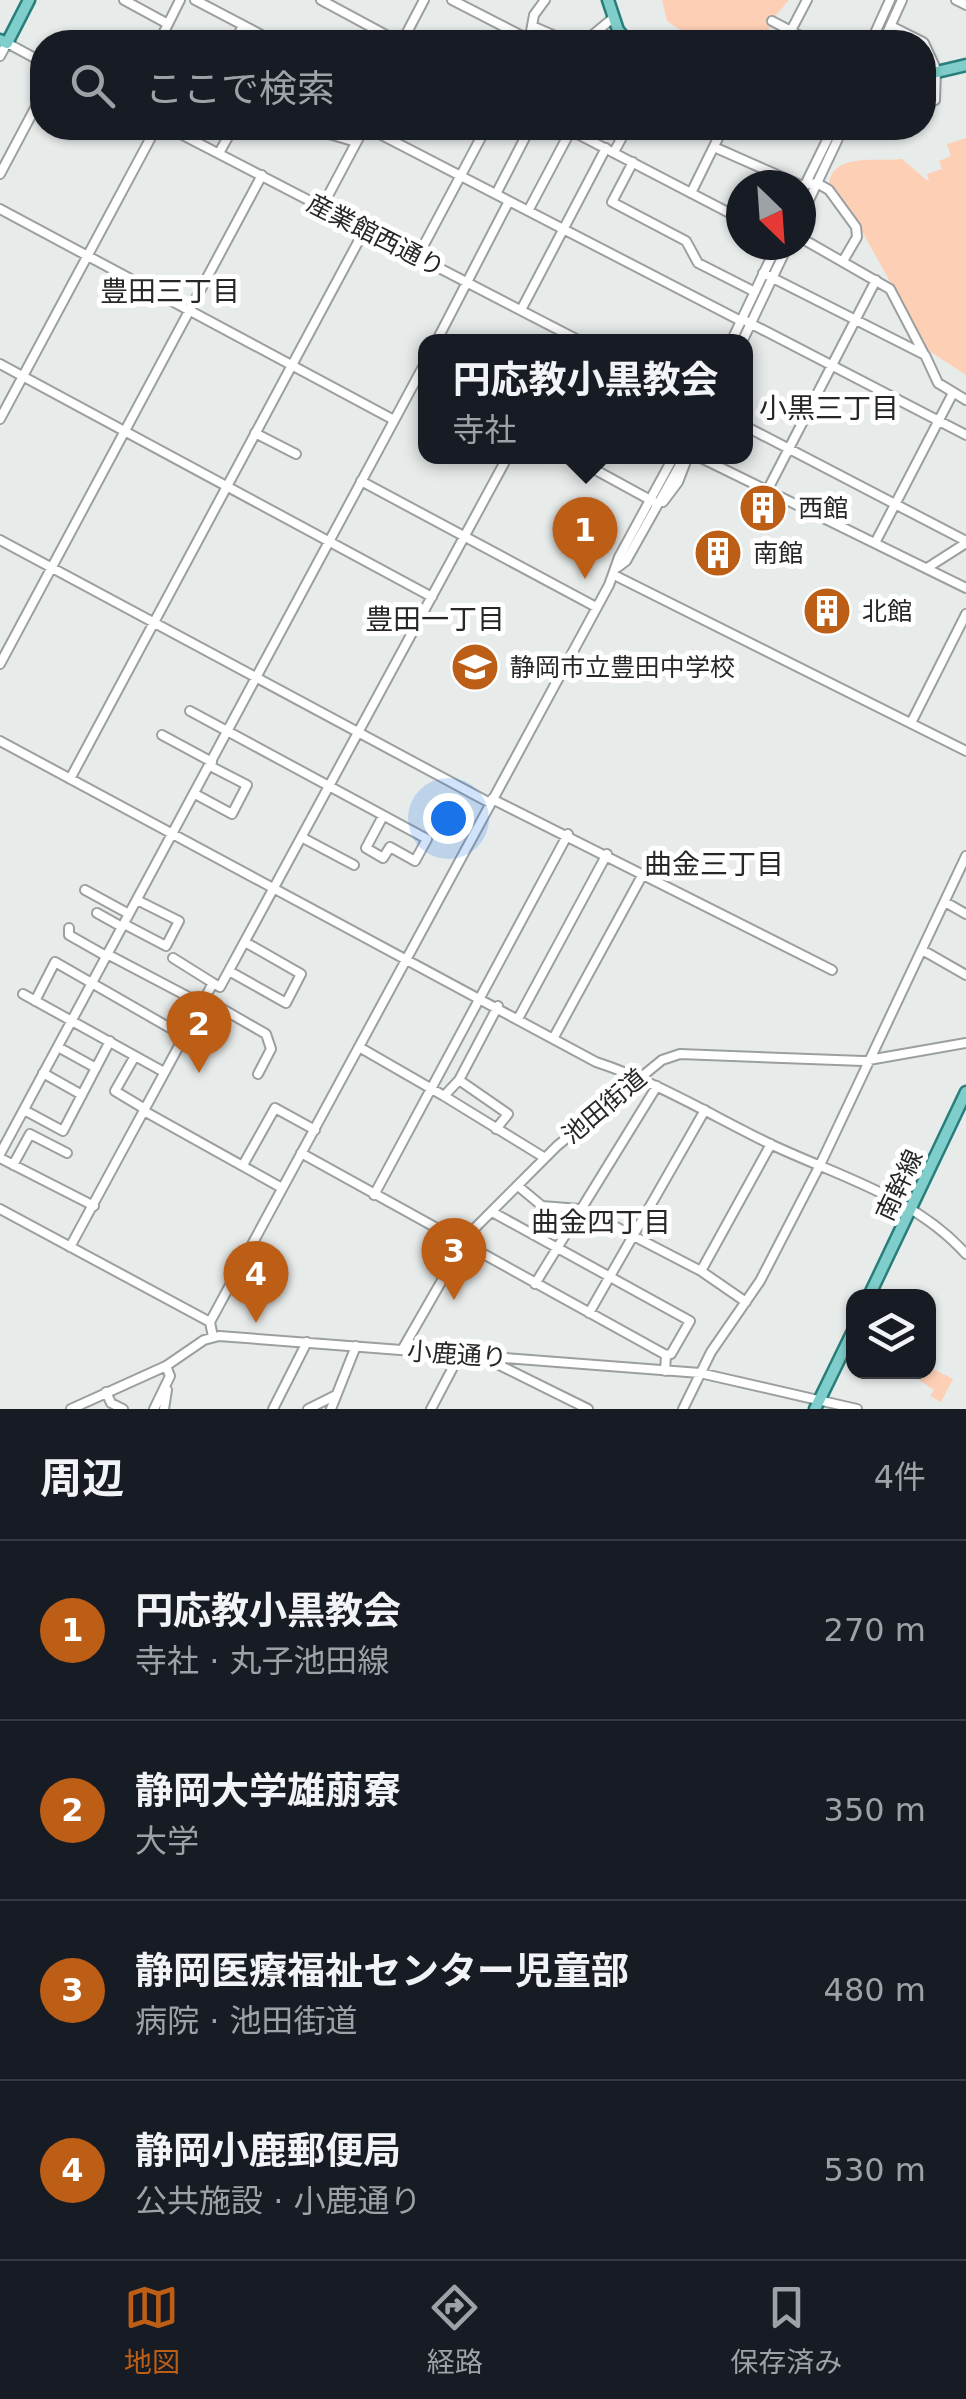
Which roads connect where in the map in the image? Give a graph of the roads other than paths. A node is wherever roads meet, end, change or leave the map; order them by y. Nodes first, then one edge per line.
1 (29, 0) edge
2 (124, 0) edge
3 (180, 0) edge
4 (195, 0) edge
5 (320, 0) edge
6 (424, 0) edge
7 (452, 0) edge
8 (544, 0) edge
9 (608, 0) edge
10 (807, 0) edge
11 (890, 0) edge
12 (902, 0) edge
13 (956, 0) edge
14 (966, 5) edge
15 (613, 18) junction
16 (772, 21) dead end
17 (168, 24) junction
18 (243, 26) junction
19 (532, 26) junction
20 (890, 26) junction
21 (165, 30) edge
22 (241, 30) edge
23 (251, 30) edge
24 (378, 30) edge
25 (408, 30) edge
26 (508, 30) edge
27 (531, 30) edge
28 (541, 30) edge
29 (598, 30) edge
30 (619, 30) edge
31 (788, 30) edge
32 (792, 30) edge
33 (876, 30) edge
34 (888, 30) edge
35 (898, 30) edge
36 (3, 41) edge
37 (0, 56) edge
38 (30, 56) edge
39 (966, 65) edge
40 (936, 72) edge
41 (30, 118) edge
42 (150, 140) edge
43 (194, 140) edge
44 (226, 140) edge
45 (349, 140) edge
46 (390, 140) edge
47 (479, 140) edge
48 (524, 140) edge
49 (567, 140) edge
50 (592, 140) edge
51 (618, 140) edge
52 (718, 140) edge
53 (826, 140) edge
54 (837, 140) edge
55 (356, 142) joint
56 (714, 147) junction
57 (610, 150) junction
58 (219, 153) junction
59 (633, 162) junction
60 (765, 170) edge
61 (811, 170) edge
62 (0, 174) edge
63 (262, 175) junction
64 (460, 175) junction
65 (817, 183) joint
66 (691, 193) junction
67 (496, 194) junction
68 (509, 200) junction
69 (322, 207) junction
70 (0, 209) edge
71 (528, 210) junction
72 (726, 210) edge
73 (365, 229) junction
74 (564, 230) junction
75 (816, 246) edge
76 (88, 256) junction
77 (418, 256) junction
78 (772, 260) edge
79 (778, 260) edge
80 (844, 261) junction
81 (768, 275) junction
82 (876, 280) junction
83 (467, 282) junction
84 (754, 292) junction
85 (522, 310) junction
86 (190, 311) junction
87 (856, 320) junction
88 (748, 322) junction
89 (440, 334) edge
90 (562, 334) edge
91 (738, 334) edge
92 (744, 334) edge
93 (924, 355) junction
94 (0, 364) edge
95 (292, 366) junction
96 (832, 367) junction
97 (23, 376) junction
98 (418, 383) edge
99 (952, 393) junction
100 (966, 400) edge
101 (0, 419) edge
102 (394, 420) junction
103 (938, 420) junction
104 (753, 430) edge
105 (126, 431) junction
106 (256, 433) junction
107 (966, 434) edge
108 (789, 449) junction
109 (296, 454) dead end
110 (504, 464) edge
111 (584, 464) edge
112 (671, 464) edge
113 (684, 464) edge
114 (713, 464) edge
115 (362, 481) junction
116 (226, 487) junction
117 (768, 491) junction
118 (894, 504) junction
119 (654, 505) junction
120 (466, 536) junction
121 (0, 540) edge
122 (328, 542) junction
123 (966, 542) edge
124 (875, 543) junction
125 (52, 568) junction
126 (927, 568) junction
127 (616, 571) junction
128 (966, 588) edge
129 (432, 597) junction
130 (596, 607) junction
131 (966, 614) edge
132 (154, 623) junction
133 (0, 664) edge
134 (256, 678) junction
135 (190, 711) dead end
136 (911, 722) junction
137 (228, 731) junction
138 (359, 732) junction
139 (162, 735) dead end
140 (0, 741) edge
141 (966, 751) edge
142 (211, 764) junction
143 (70, 779) junction
144 (330, 786) junction
145 (194, 794) junction
146 (491, 801) junction
147 (383, 816) junction
148 (173, 834) junction
149 (568, 834) junction
150 (303, 838) junction
151 (607, 854) junction
152 (966, 856) edge
153 (354, 864) dead end
154 (643, 874) junction
155 (276, 889) junction
156 (85, 890) dead end
157 (137, 900) junction
158 (945, 902) junction
159 (97, 913) dead end
160 (129, 914) junction
161 (966, 914) edge
162 (123, 925) junction
163 (69, 928) dead end
164 (245, 942) junction
165 (924, 951) junction
166 (107, 955) junction
167 (173, 958) dead end
168 (407, 958) junction
169 (229, 970) junction
170 (832, 970) dead end
171 (966, 975) edge
172 (93, 981) junction
173 (213, 983) junction
174 (23, 994) dead end
175 (482, 997) junction
176 (35, 1001) junction
177 (203, 1002) junction
178 (498, 1006) junction
179 (518, 1017) junction
180 (71, 1021) junction
181 (184, 1036) junction
182 (554, 1037) junction
183 (110, 1042) junction
184 (966, 1043) edge
185 (58, 1046) junction
186 (359, 1047) junction
187 (135, 1056) junction
188 (872, 1061) junction
189 (96, 1068) junction
190 (164, 1072) junction
191 (43, 1073) junction
192 (258, 1074) dead end
193 (639, 1076) junction
194 (459, 1080) junction
195 (657, 1086) junction
196 (432, 1087) junction
197 (966, 1092) edge
198 (82, 1095) junction
199 (444, 1096) junction
200 (24, 1110) junction
201 (145, 1110) junction
202 (705, 1110) junction
203 (496, 1129) junction
204 (315, 1130) junction
205 (771, 1144) junction
206 (67, 1153) dead end
207 (302, 1153) junction
208 (0, 1156) edge
209 (545, 1158) junction
210 (820, 1164) junction
211 (13, 1165) junction
212 (244, 1165) junction
213 (518, 1186) junction
214 (282, 1188) junction
215 (374, 1194) junction
216 (94, 1206) junction
217 (0, 1209) edge
218 (579, 1209) junction
219 (910, 1209) junction
220 (494, 1213) junction
221 (632, 1236) junction
222 (461, 1244) junction
223 (70, 1247) junction
224 (557, 1247) junction
225 (966, 1254) edge
226 (701, 1271) junction
227 (610, 1276) junction
228 (535, 1284) junction
229 (872, 1289) edge
230 (746, 1302) junction
231 (589, 1313) junction
232 (210, 1322) junction
233 (213, 1336) junction
234 (307, 1342) junction
235 (356, 1346) junction
236 (402, 1350) junction
237 (460, 1354) junction
238 (846, 1354) edge
239 (481, 1355) junction
240 (666, 1355) junction
241 (166, 1366) junction
242 (665, 1370) junction
243 (700, 1373) junction
244 (166, 1386) junction
245 (106, 1392) junction
246 (336, 1395) junction
247 (94, 1398) junction
248 (817, 1404) edge
249 (332, 1408) edge
250 (71, 1409) edge
251 (98, 1409) edge
252 (123, 1409) edge
253 (154, 1409) edge
254 (164, 1409) edge
255 (273, 1409) edge
256 (308, 1409) edge
257 (431, 1409) edge
258 (588, 1409) edge
259 (683, 1409) edge
260 (857, 1409) edge

1 - 36 main road
2 - 17 street
3 - 17 street
4 - 18 street
5 - 24 street
6 - 25 street
7 - 26 street
8 - 19 street
9 - 15 main road
10 - 32 street
11 - 33 street
12 - 20 street
13 - 14 street
15 - 29 street
15 - 30 main road
16 - 31 street
17 - 21 street
18 - 22 street
18 - 23 street
19 - 27 street
19 - 28 street
20 - 34 street
20 - 35 street
36 - 37 street
36 - 38 street
39 - 40 main road
41 - 62 street
42 - 76 street
43 - 58 street, 産業館西通り
44 - 58 street
45 - 55 street
46 - 64 street
47 - 64 street
48 - 67 street
49 - 71 street
50 - 57 street
51 - 57 street
52 - 56 street
53 - 61 street
54 - 65 street
55 - 69 street
56 - 60 street
56 - 66 street
57 - 59 street
57 - 74 street
58 - 63 street, 産業館西通り
59 - 66 street
59 - 84 street
63 - 69 street, 産業館西通り
63 - 86 street
64 - 67 street
64 - 77 street
65 - 80 street
66 - 72 street
67 - 68 street
68 - 71 street
68 - 83 street
69 - 73 street, 産業館西通り
70 - 76 street
71 - 74 street
73 - 77 street, 産業館西通り
73 - 95 street
74 - 85 street
74 - 88 street
75 - 80 street
76 - 86 street
76 - 97 street
77 - 83 street, 産業館西通り
78 - 81 street
79 - 81 street
80 - 82 street
81 - 84 street
81 - 87 street
81 - 88 street
82 - 87 street
82 - 93 street
83 - 85 street, 産業館西通り
83 - 89 street
84 - 88 street
85 - 90 street, 産業館西通り
86 - 95 street
86 - 105 street
87 - 93 street
87 - 96 street
88 - 91 street
88 - 92 street
88 - 96 street
93 - 99 street
94 - 97 street
95 - 102 street
95 - 106 street
96 - 103 street
96 - 108 street
97 - 101 street
97 - 105 street
98 - 102 street
99 - 100 street
99 - 103 street
102 - 115 street
103 - 107 street
103 - 118 street
104 - 108 street
105 - 116 street
105 - 125 street
106 - 109 street
106 - 116 street
108 - 117 street
108 - 118 street
110 - 120 street
111 - 119 street
112 - 119 street
113 - 119 street
114 - 117 street
115 - 120 street
115 - 122 street
116 - 122 street
116 - 132 street
117 - 124 street
118 - 123 street
118 - 124 street
119 - 127 street
120 - 129 street
120 - 130 street
121 - 125 street
122 - 129 street
122 - 134 street
123 - 126 street
124 - 126 street
125 - 132 street
125 - 133 street
126 - 128 street
127 - 130 street
127 - 136 street
129 - 138 street
130 - 146 street
131 - 136 street
132 - 134 street
132 - 143 street
134 - 137 street
134 - 138 street
135 - 137 street
136 - 141 street
137 - 142 street
137 - 144 street
138 - 144 street
138 - 146 street
139 - 142 street
140 - 143 street
142 - 145 street
142 - 145 street
143 - 148 street
144 - 147 street
144 - 150 street
145 - 148 street
146 - 149 street
146 - 168 street
147 - 147 street
148 - 155 street
148 - 157 street
149 - 151 street
149 - 175 street
150 - 153 street
150 - 155 street
151 - 154 street
151 - 179 street
152 - 158 street
154 - 170 street
154 - 182 street
155 - 164 street
155 - 168 street
156 - 160 street
157 - 160 street
157 - 162 street
158 - 161 street
158 - 165 street
159 - 162 street
160 - 162 street
162 - 166 street
163 - 166 street
164 - 169 street
164 - 169 street
165 - 171 street
165 - 188 street
166 - 172 street
166 - 177 street
167 - 173 street
168 - 175 street
168 - 186 street
169 - 173 street
172 - 176 street
172 - 180 street
172 - 181 street
173 - 177 street
174 - 176 street
175 - 178 street
175 - 196 street
176 - 180 street
177 - 181 street
177 - 192 street
178 - 179 street
178 - 194 street
179 - 182 street
180 - 183 street
180 - 185 street
181 - 190 street
182 - 193 street
183 - 187 street
183 - 189 street
184 - 188 street, 池田街道
185 - 189 street
185 - 191 street
186 - 196 street
186 - 204 street
187 - 190 street
187 - 201 street
188 - 193 street, 池田街道
188 - 210 street
189 - 198 street
190 - 201 street
191 - 198 street
191 - 200 street
193 - 195 street
193 - 209 street, 池田街道
194 - 199 street
194 - 203 street
195 - 202 street
195 - 218 street
196 - 199 street
196 - 215 street
197 - 219 main road, 南幹線
198 - 200 street
199 - 203 street
200 - 208 street
201 - 212 street
201 - 216 street
202 - 205 street
202 - 221 street
203 - 209 street
204 - 207 street
204 - 212 street
205 - 210 street
205 - 226 street
206 - 211 street
207 - 214 street
207 - 215 street
208 - 211 street
209 - 213 street, 池田街道
210 - 219 street
210 - 230 street
211 - 216 street
212 - 214 street
213 - 218 street
213 - 220 street, 池田街道
214 - 232 street
215 - 222 street
216 - 223 street
217 - 223 street
218 - 221 street
218 - 224 street
219 - 225 street
219 - 229 main road, 南幹線
220 - 222 street, 池田街道
220 - 224 street
221 - 226 street
221 - 227 street
222 - 228 street
222 - 236 street, 池田街道
223 - 232 street
224 - 227 street
224 - 228 street
226 - 230 street
227 - 231 street
227 - 240 street
228 - 231 street
230 - 243 street
231 - 240 street
232 - 233 street
233 - 234 street, 小鹿通り
233 - 241 street
234 - 235 street, 小鹿通り
234 - 255 street
235 - 236 street, 小鹿通り
235 - 246 street
236 - 237 street, 小鹿通り
237 - 239 street, 小鹿通り
237 - 257 street
238 - 248 main road
239 - 242 street, 小鹿通り
239 - 258 street
240 - 242 street
241 - 244 street
241 - 245 street
242 - 243 street, 小鹿通り
243 - 248 street, 小鹿通り
243 - 259 street
244 - 253 street
244 - 254 street
245 - 247 street
245 - 252 street
246 - 249 street
246 - 256 street
247 - 250 street
247 - 251 street
248 - 260 street, 小鹿通り

